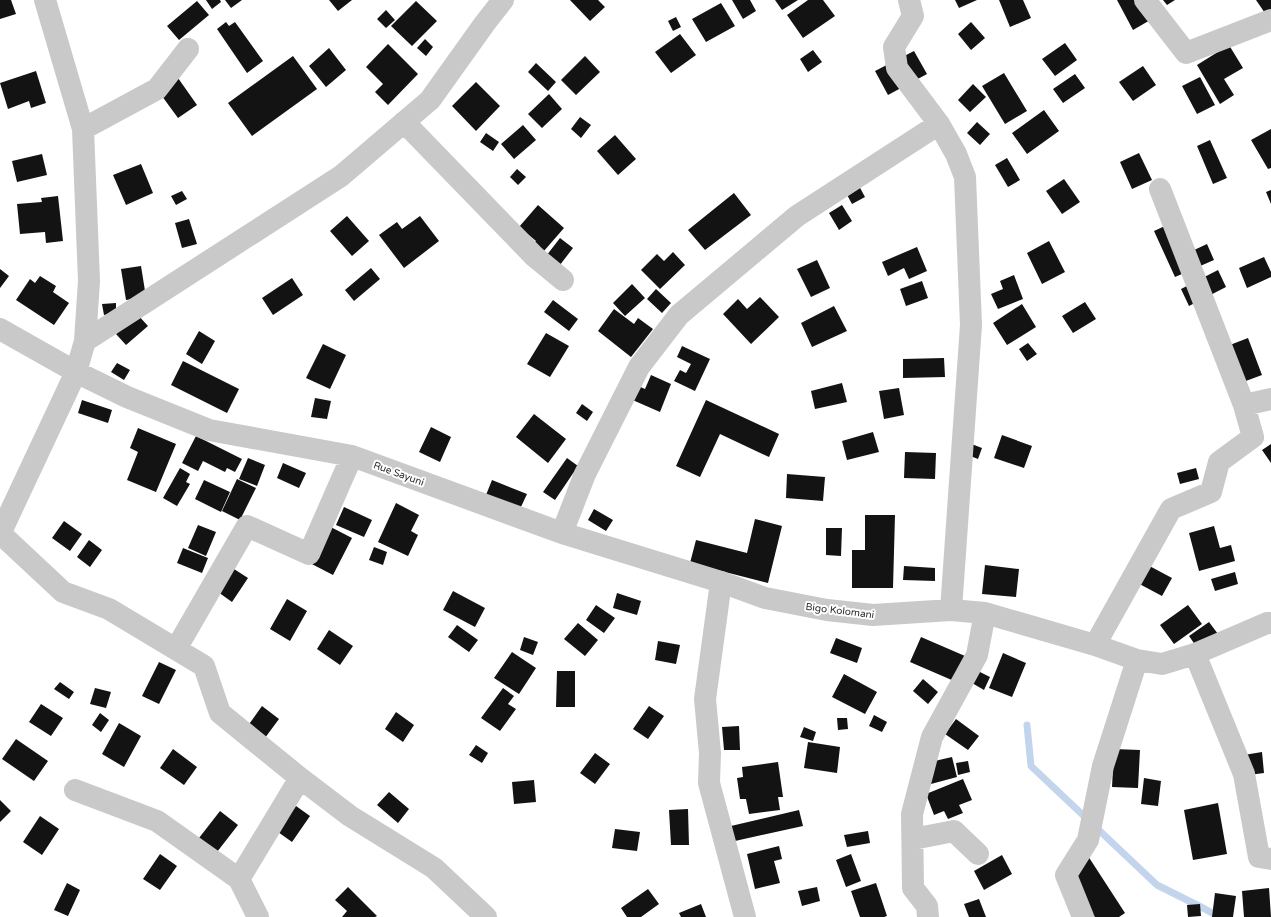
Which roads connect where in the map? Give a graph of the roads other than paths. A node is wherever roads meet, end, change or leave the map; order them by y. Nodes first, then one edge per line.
1 (45, 0) edge
2 (502, 0) edge
3 (909, 0) edge
4 (1145, 0) edge
5 (1271, 20) edge
6 (188, 49) dead end
7 (404, 122) junction
8 (939, 124) junction
9 (82, 129) junction
10 (1160, 189) dead end
11 (563, 280) dead end
12 (0, 329) edge
13 (85, 341) junction
14 (76, 372) junction
15 (1271, 399) edge
16 (1244, 405) junction
17 (352, 456) junction
18 (562, 533) junction
19 (0, 534) edge
20 (721, 582) junction
21 (951, 610) junction
22 (985, 613) junction
23 (1271, 622) edge
24 (1095, 645) junction
25 (176, 649) junction
26 (1195, 654) junction
27 (1137, 660) junction
28 (300, 778) junction
29 (75, 790) dead end
30 (912, 839) junction
31 (978, 854) dead end
32 (1271, 859) edge
33 (239, 879) junction
34 (258, 917) edge
35 (486, 917) edge
36 (745, 917) edge
37 (928, 917) edge
38 (1082, 917) edge

1 - 9 street
2 - 7 street
3 - 8 street
4 - 5 street
6 - 9 street
7 - 11 street
7 - 13 street
8 - 18 street
8 - 21 street
9 - 13 street
10 - 16 street
12 - 14 street, Rue Sayuni
13 - 14 street
14 - 17 street, Rue Sayuni
14 - 19 street
15 - 16 street
16 - 24 street
17 - 18 street, Rue Sayuni
17 - 25 street
18 - 20 street, Rue Sayuni
19 - 25 street
20 - 21 street, Bigo Kolomani
20 - 36 street
21 - 22 street, Bigo Kolomani
22 - 24 street, Bigo Kolomani
22 - 30 street
23 - 26 street, Bigo Kolomani
24 - 27 street, Bigo Kolomani
25 - 28 street
26 - 27 street, Bigo Kolomani
26 - 32 street
27 - 38 street
28 - 33 street
28 - 35 street
29 - 33 street
30 - 31 street
30 - 37 street
33 - 34 street

